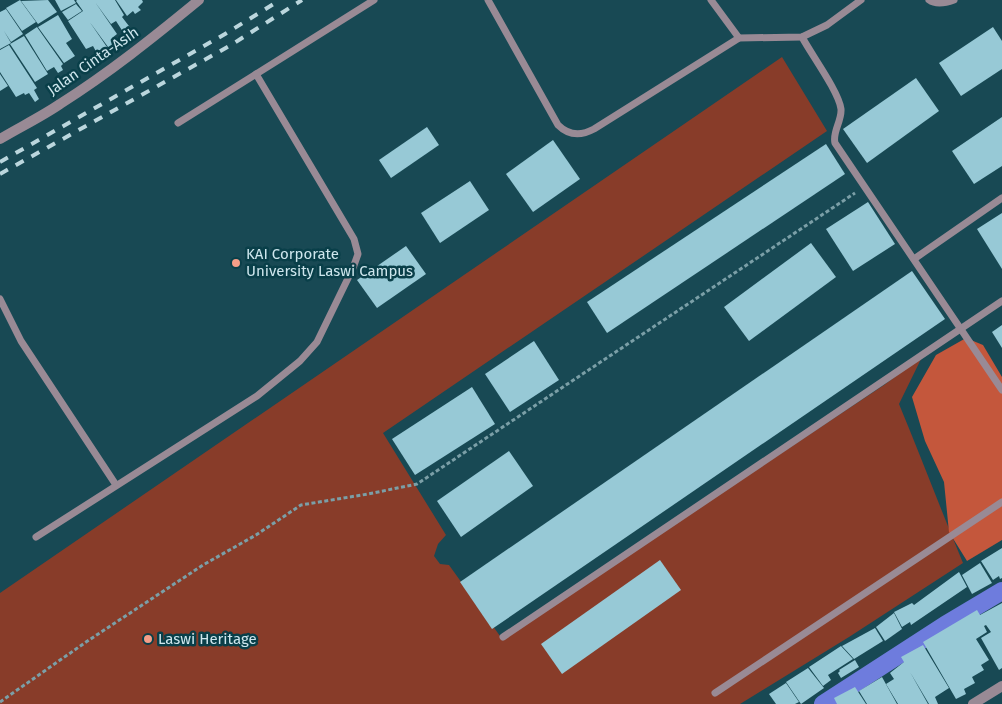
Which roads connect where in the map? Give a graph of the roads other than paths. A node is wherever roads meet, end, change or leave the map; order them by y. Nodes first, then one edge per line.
1 (198, 0) edge
2 (374, 0) edge
3 (488, 0) edge
4 (712, 0) edge
5 (861, 0) edge
6 (929, 0) edge
7 (954, 0) edge
8 (802, 37) junction
9 (739, 38) junction
10 (256, 74) junction
11 (178, 123) dead end
12 (0, 139) edge
13 (1002, 198) edge
14 (914, 259) junction
15 (0, 299) edge
16 (1002, 300) edge
17 (961, 328) junction
18 (1002, 390) edge
19 (116, 485) junction
20 (1002, 502) edge
21 (36, 537) dead end
22 (503, 637) dead end
23 (1002, 686) edge
24 (715, 693) dead end
25 (973, 704) edge

1 - 12 street, Jalan Cinta-Asih
2 - 10 lane
3 - 9 lane
4 - 9 lane
5 - 8 lane
6 - 7 lane
8 - 9 lane
8 - 14 lane
10 - 11 lane
10 - 19 lane
13 - 14 lane
14 - 17 lane
15 - 19 lane
16 - 17 lane
17 - 18 lane
17 - 22 lane
19 - 21 lane
20 - 24 lane
23 - 25 street

